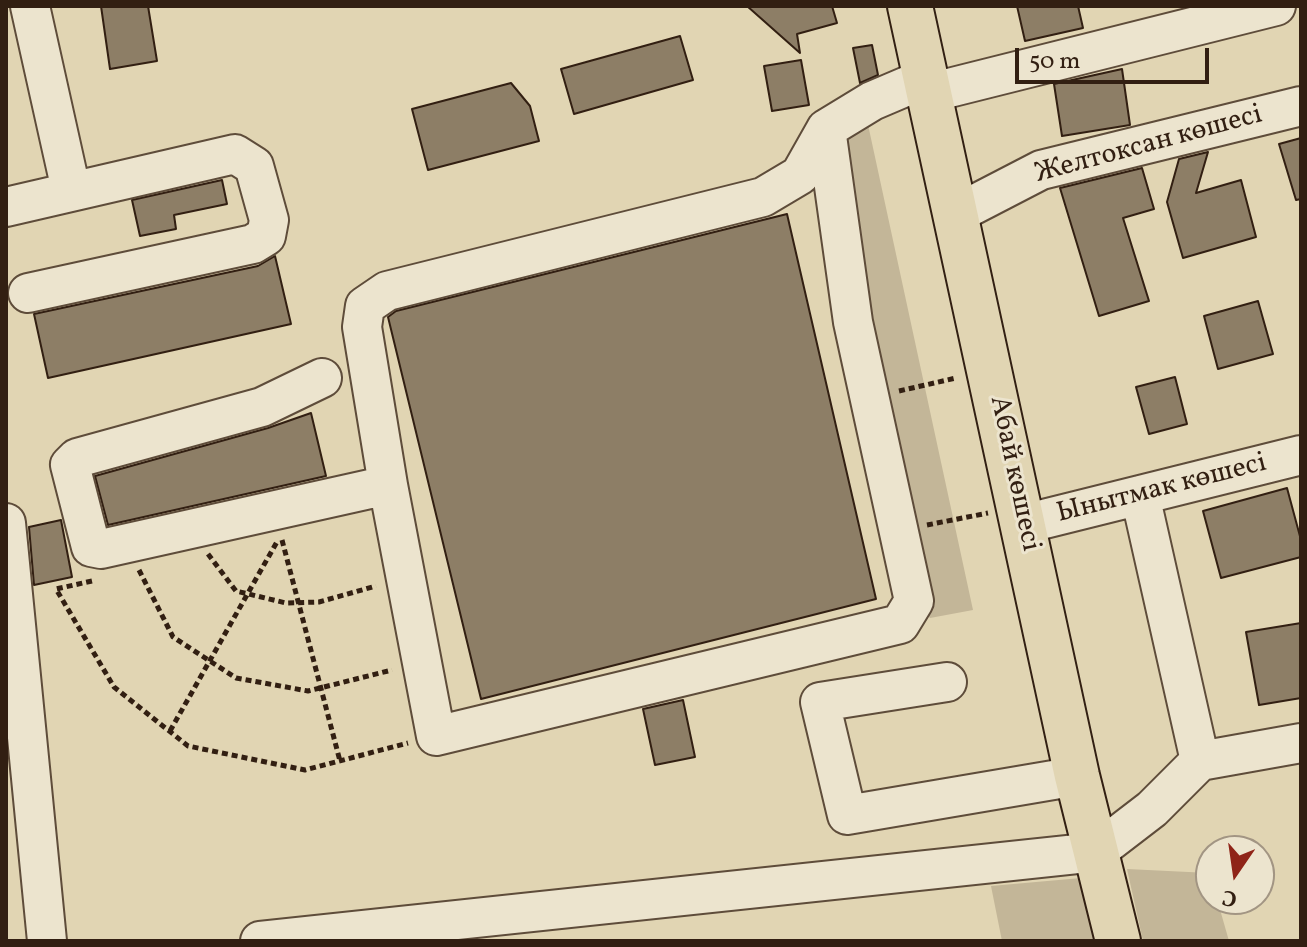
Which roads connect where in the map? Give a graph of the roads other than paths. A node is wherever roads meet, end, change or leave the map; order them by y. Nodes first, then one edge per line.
1 (30, 6) edge
2 (910, 6) edge
3 (1276, 6) edge
4 (928, 85) junction
5 (1301, 106) edge
6 (826, 129) junction
7 (71, 190) junction
8 (6, 207) edge
9 (956, 214) junction
10 (28, 293) dead end
11 (322, 378) dead end
12 (1301, 455) edge
13 (388, 485) junction
14 (1140, 495) junction
15 (1022, 515) junction
16 (6, 523) edge
17 (947, 682) dead end
18 (1301, 743) edge
19 (1200, 761) junction
20 (1077, 776) junction
21 (1096, 852) junction
22 (47, 941) edge
23 (260, 941) edge
24 (1118, 941) edge

1 - 7 street
2 - 4 main road, Абай көшесі
3 - 4 street
4 - 6 street
4 - 9 main road, Абай көшесі
5 - 9 street, Желтоксан көшесі
6 - 13 street
6 - 13 street
7 - 8 street
7 - 10 street
9 - 15 main road, Абай көшесі
11 - 13 street
12 - 14 street, Ынытмак көшесі
14 - 15 street, Ынытмак көшесі
14 - 19 street
15 - 20 main road, Абай көшесі
16 - 22 street
17 - 20 street
18 - 19 street
19 - 21 street
20 - 21 main road, Абай көшесі
21 - 23 street
21 - 24 main road, Абай көшесі

